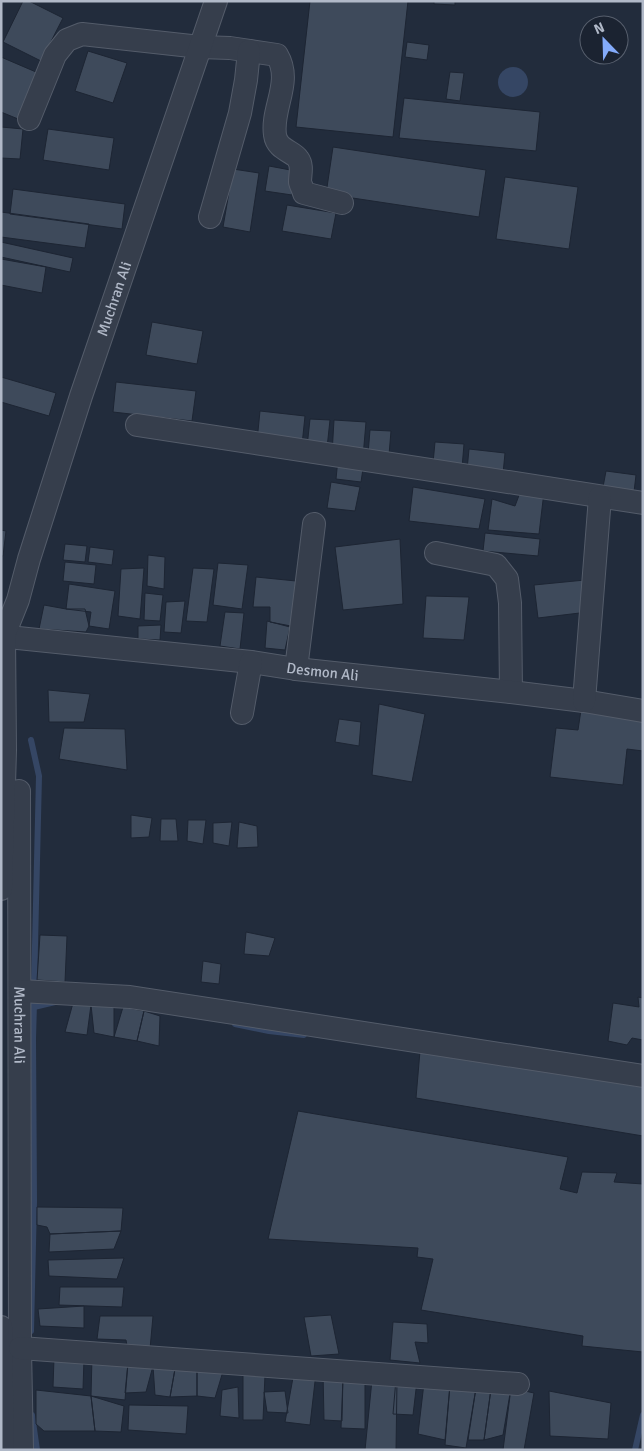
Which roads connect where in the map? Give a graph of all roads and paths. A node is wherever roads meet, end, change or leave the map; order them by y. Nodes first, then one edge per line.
1 (216, 1) edge
2 (200, 47) junction
3 (249, 51) junction
4 (29, 118) dead end
5 (342, 203) dead end
6 (210, 217) dead end
7 (137, 425) dead end
8 (600, 497) junction
9 (643, 504) edge
10 (314, 524) dead end
11 (436, 553) dead end
12 (8, 636) edge
13 (251, 662) junction
14 (296, 669) junction
15 (511, 692) junction
16 (584, 701) junction
17 (643, 711) edge
18 (242, 713) dead end
19 (3, 750) edge
20 (1, 889) edge
21 (30, 992) junction
22 (643, 1076) edge
23 (1, 1327) edge
24 (20, 1348) junction
25 (518, 1384) dead end
26 (3, 1450) edge
27 (22, 1450) edge

1 - 2 street, Muchran Ali
2 - 3 street
2 - 4 street
2 - 12 street, Muchran Ali
3 - 5 street
3 - 6 street
7 - 8 street
8 - 9 street
8 - 16 street
10 - 14 street
11 - 15 street
12 - 13 street, Desmon Ali
12 - 19 street, Muchran Ali
12 - 21 street, Muchran Ali
13 - 14 street, Desmon Ali
13 - 18 street
14 - 15 street, Desmon Ali
15 - 16 street, Desmon Ali
16 - 17 street, Desmon Ali
19 - 20 street, Muchran Ali
21 - 22 street
21 - 24 street, Muchran Ali
23 - 26 street
24 - 25 street
24 - 27 street, Muchran Ali

